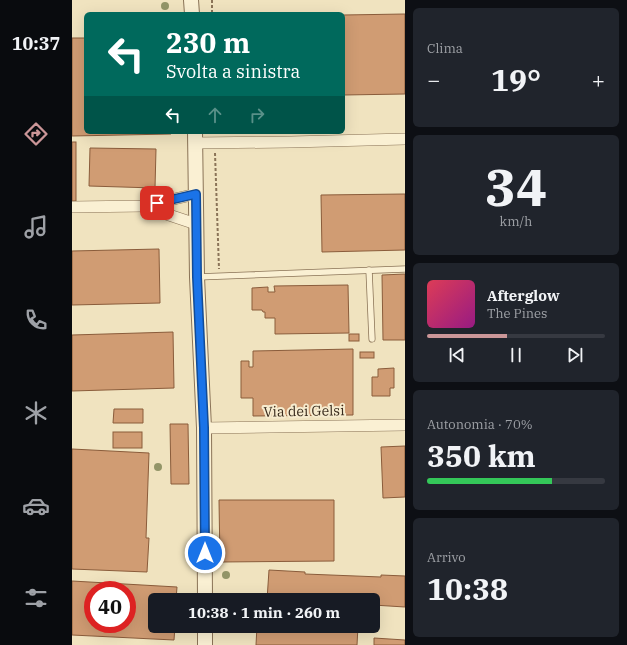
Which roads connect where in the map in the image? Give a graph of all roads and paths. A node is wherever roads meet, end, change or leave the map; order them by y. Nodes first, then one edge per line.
1 (191, 0) edge
2 (212, 0) edge
3 (192, 12) edge
4 (212, 12) edge
5 (195, 137) edge
6 (405, 139) edge
7 (215, 142) junction
8 (196, 194) junction
9 (144, 206) junction
10 (72, 207) edge
11 (196, 224) junction
12 (405, 269) edge
13 (369, 270) junction
14 (220, 276) junction
15 (197, 277) junction
16 (372, 339) dead end
17 (405, 425) edge
18 (204, 428) junction
19 (205, 593) edge
20 (205, 633) edge
21 (205, 645) edge

1 - 3 street
2 - 4 path
5 - 7 street
5 - 8 street
6 - 7 street
7 - 14 path
8 - 9 street
8 - 11 street
9 - 10 street
9 - 11 street
11 - 15 street
12 - 13 lane
13 - 14 lane
13 - 16 lane
14 - 15 lane
15 - 18 street
17 - 18 street, Via dei Gelsi
18 - 19 street
20 - 21 street

